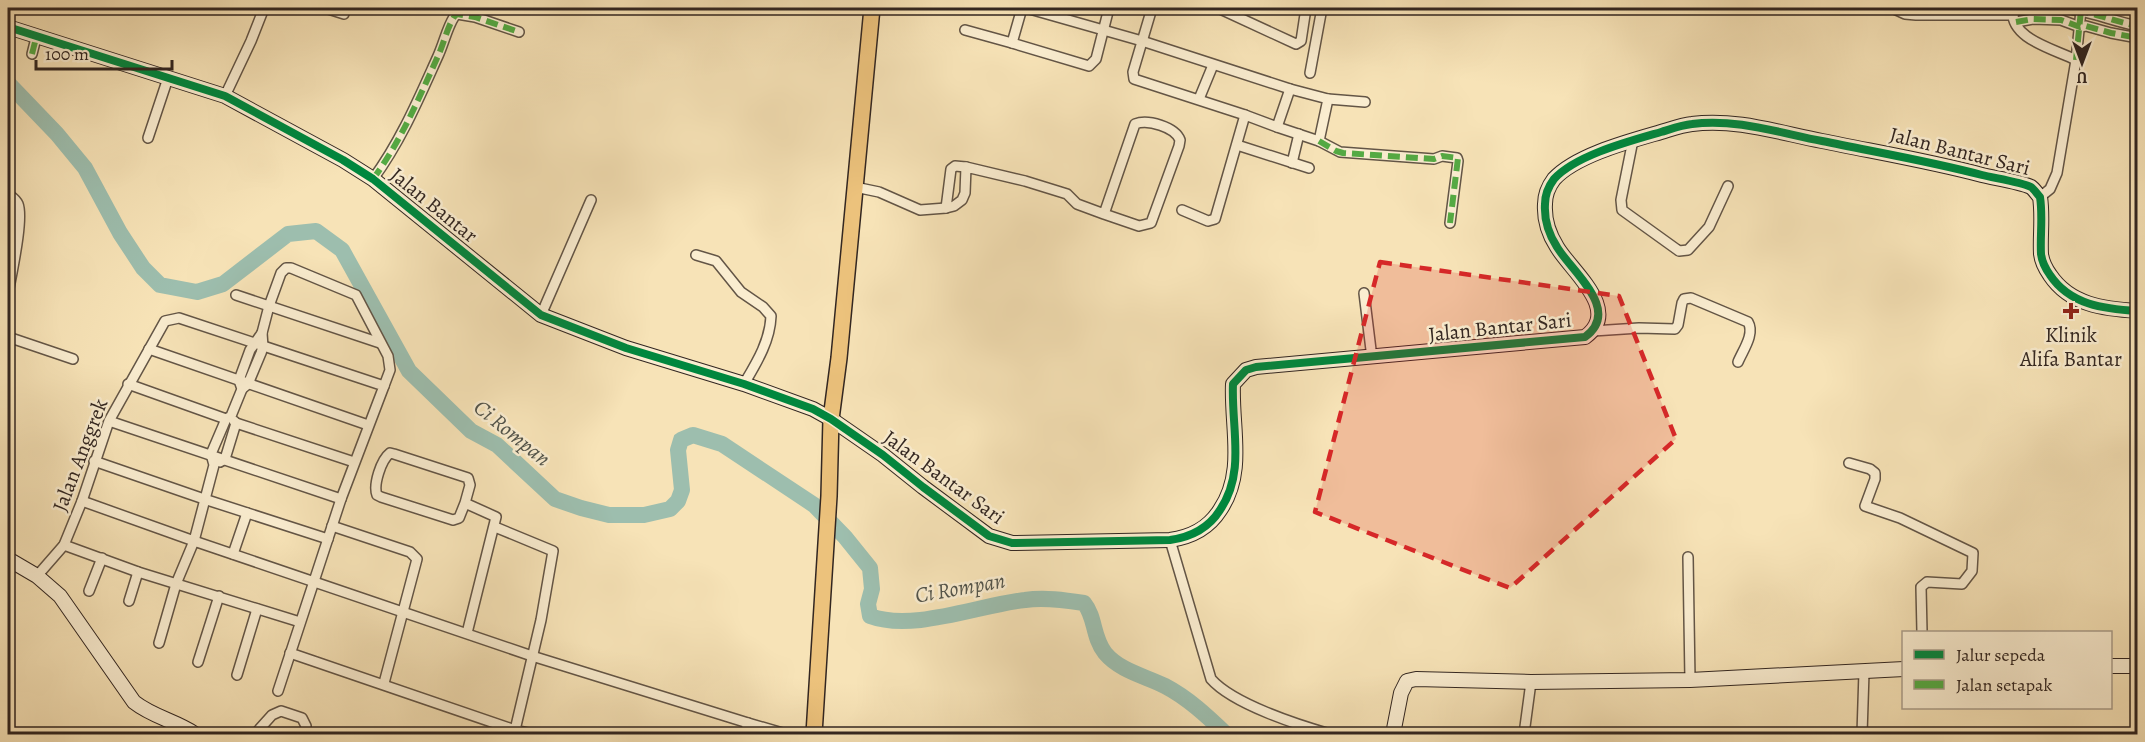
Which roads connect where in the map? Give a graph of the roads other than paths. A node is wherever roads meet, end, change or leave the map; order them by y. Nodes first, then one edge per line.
1 (264, 8) edge
2 (324, 8) edge
3 (872, 8) edge
4 (1024, 8) edge
5 (1109, 8) edge
6 (1152, 8) edge
7 (1218, 8) edge
8 (1306, 8) edge
9 (1322, 8) edge
10 (1892, 8) edge
11 (2045, 8) edge
12 (2059, 8) edge
13 (344, 14) dead end
14 (2013, 15) edge
15 (2080, 18) junction
16 (2138, 26) edge
17 (8, 27) edge
18 (966, 30) dead end
19 (1103, 30) junction
20 (519, 32) dead end
21 (36, 38) junction
22 (2138, 38) edge
23 (1142, 41) junction
24 (1012, 43) junction
25 (32, 54) dead end
26 (2076, 60) junction
27 (1213, 65) junction
28 (1310, 73) dead end
29 (168, 78) junction
30 (1290, 89) junction
31 (225, 96) junction
32 (1199, 99) junction
33 (1328, 99) junction
34 (1365, 102) dead end
35 (1245, 116) junction
36 (1277, 127) junction
37 (1299, 134) junction
38 (148, 138) dead end
39 (1633, 140) junction
40 (1319, 141) junction
41 (1236, 145) junction
42 (1292, 163) junction
43 (966, 167) junction
44 (1309, 168) dead end
45 (373, 179) junction
46 (1728, 186) dead end
47 (855, 187) junction
48 (8, 194) edge
49 (2040, 197) junction
50 (591, 200) dead end
51 (946, 208) junction
52 (1182, 210) dead end
53 (1104, 214) junction
54 (1450, 223) dead end
55 (696, 255) dead end
56 (1364, 293) dead end
57 (8, 294) edge
58 (236, 295) dead end
59 (269, 306) junction
60 (2138, 311) edge
61 (541, 315) junction
62 (1593, 331) junction
63 (262, 333) junction
64 (8, 337) edge
65 (254, 343) junction
66 (380, 343) junction
67 (263, 347) junction
68 (148, 349) junction
69 (1372, 358) junction
70 (73, 359) dead end
71 (1738, 362) dead end
72 (128, 384) junction
73 (243, 384) junction
74 (744, 384) junction
75 (384, 386) junction
76 (831, 419) junction
77 (231, 420) junction
78 (109, 421) junction
79 (368, 426) junction
80 (212, 454) junction
81 (225, 459) junction
82 (94, 461) junction
83 (354, 462) junction
84 (1849, 463) dead end
85 (214, 465) junction
86 (204, 499) junction
87 (341, 499) junction
88 (81, 501) junction
89 (465, 503) junction
90 (247, 513) junction
91 (332, 526) junction
92 (495, 527) junction
93 (328, 539) junction
94 (1170, 540) junction
95 (194, 541) junction
96 (64, 544) junction
97 (233, 554) junction
98 (1688, 557) dead end
99 (102, 558) junction
100 (8, 559) edge
101 (138, 572) junction
102 (37, 576) junction
103 (313, 582) junction
104 (176, 584) junction
105 (88, 591) dead end
106 (219, 596) junction
107 (129, 601) dead end
108 (257, 609) junction
109 (403, 613) junction
110 (300, 622) junction
111 (1922, 631) edge
112 (467, 633) junction
113 (159, 643) dead end
114 (291, 653) junction
115 (532, 656) junction
116 (198, 662) dead end
117 (2112, 666) edge
118 (2138, 666) edge
119 (1902, 669) edge
120 (1864, 672) junction
121 (237, 675) dead end
122 (1690, 680) junction
123 (1531, 682) junction
124 (384, 683) junction
125 (278, 691) dead end
126 (748, 723) junction
127 (515, 729) junction
128 (195, 735) edge
129 (255, 735) edge
130 (304, 735) edge
131 (533, 735) edge
132 (745, 735) edge
133 (786, 735) edge
134 (814, 735) edge
135 (1330, 735) edge
136 (1393, 735) edge
137 (1524, 735) edge
138 (1862, 735) edge

1 - 31 street
2 - 13 street
3 - 47 main road
4 - 19 street
4 - 24 street
5 - 19 street
6 - 23 street
7 - 8 street
9 - 28 street
10 - 14 street
11 - 14 street
12 - 15 street
14 - 15 street
14 - 26 street
15 - 16 street
15 - 22 street
15 - 26 street
17 - 21 street, Jalan Bantar
18 - 24 street
19 - 23 street
19 - 24 street
20 - 45 street
21 - 25 street
21 - 29 street, Jalan Bantar
23 - 27 street
23 - 32 street
26 - 49 street
27 - 30 street
27 - 32 street
29 - 31 street, Jalan Bantar
29 - 38 street
30 - 33 street
30 - 36 street
31 - 45 street, Jalan Bantar
32 - 35 street
33 - 34 street
33 - 40 street
35 - 36 street
35 - 41 street
36 - 37 street
37 - 40 street
37 - 42 street
39 - 46 street
39 - 49 street, Jalan Bantar Sari
39 - 62 street, Jalan Bantar Sari
40 - 54 street
41 - 42 street
41 - 52 street
42 - 44 street
43 - 51 street
43 - 51 street
43 - 53 street
45 - 61 street, Jalan Bantar
47 - 51 street
47 - 76 main road
48 - 57 street
49 - 60 street, Jalan Bantar Sari
50 - 61 street
53 - 53 street
55 - 74 street
56 - 69 street
58 - 59 street
59 - 63 street
59 - 66 street
59 - 66 street
61 - 74 street, Jalan Bantar
62 - 69 street, Jalan Bantar Sari
62 - 71 street
63 - 65 street
63 - 67 street
64 - 70 street
65 - 67 street
65 - 68 street, Jalan Anggrek
65 - 73 street
66 - 75 street
67 - 73 street
67 - 75 street
68 - 72 street, Jalan Anggrek
68 - 73 street
69 - 94 street, Jalan Bantar Sari
72 - 77 street
72 - 78 street, Jalan Anggrek
73 - 77 street
73 - 79 street
74 - 76 street, Jalan Bantar
75 - 79 street
76 - 94 street, Jalan Bantar Sari
76 - 134 main road
77 - 80 street
77 - 81 street
77 - 83 street
78 - 80 street
78 - 82 street, Jalan Anggrek
79 - 83 street
80 - 81 street
80 - 85 street
81 - 85 street
81 - 87 street
82 - 86 street
82 - 88 street, Jalan Anggrek
83 - 87 street
84 - 111 street
85 - 86 street
86 - 90 street
86 - 95 street
87 - 91 street
88 - 95 street
88 - 96 street, Jalan Anggrek
89 - 89 street
89 - 92 street
90 - 93 street
90 - 97 street
91 - 93 street
91 - 109 street
92 - 112 street
92 - 115 street
93 - 103 street
94 - 135 street
95 - 97 street
95 - 104 street
96 - 99 street
96 - 102 street, Jalan Anggrek
97 - 103 street
98 - 122 street
99 - 101 street
99 - 105 street
100 - 102 street
101 - 104 street
101 - 107 street
102 - 128 street
103 - 109 street
103 - 110 street
104 - 106 street
104 - 113 street
106 - 108 street
106 - 116 street
108 - 110 street
108 - 121 street
109 - 112 street
109 - 124 street
110 - 114 street
112 - 115 street
114 - 124 street
114 - 125 street
115 - 126 street
115 - 127 street
117 - 118 street
119 - 120 street
120 - 122 street
120 - 138 street
122 - 123 street
123 - 136 street
123 - 137 street
124 - 127 street
126 - 132 street
126 - 133 street
127 - 131 street
129 - 130 street

